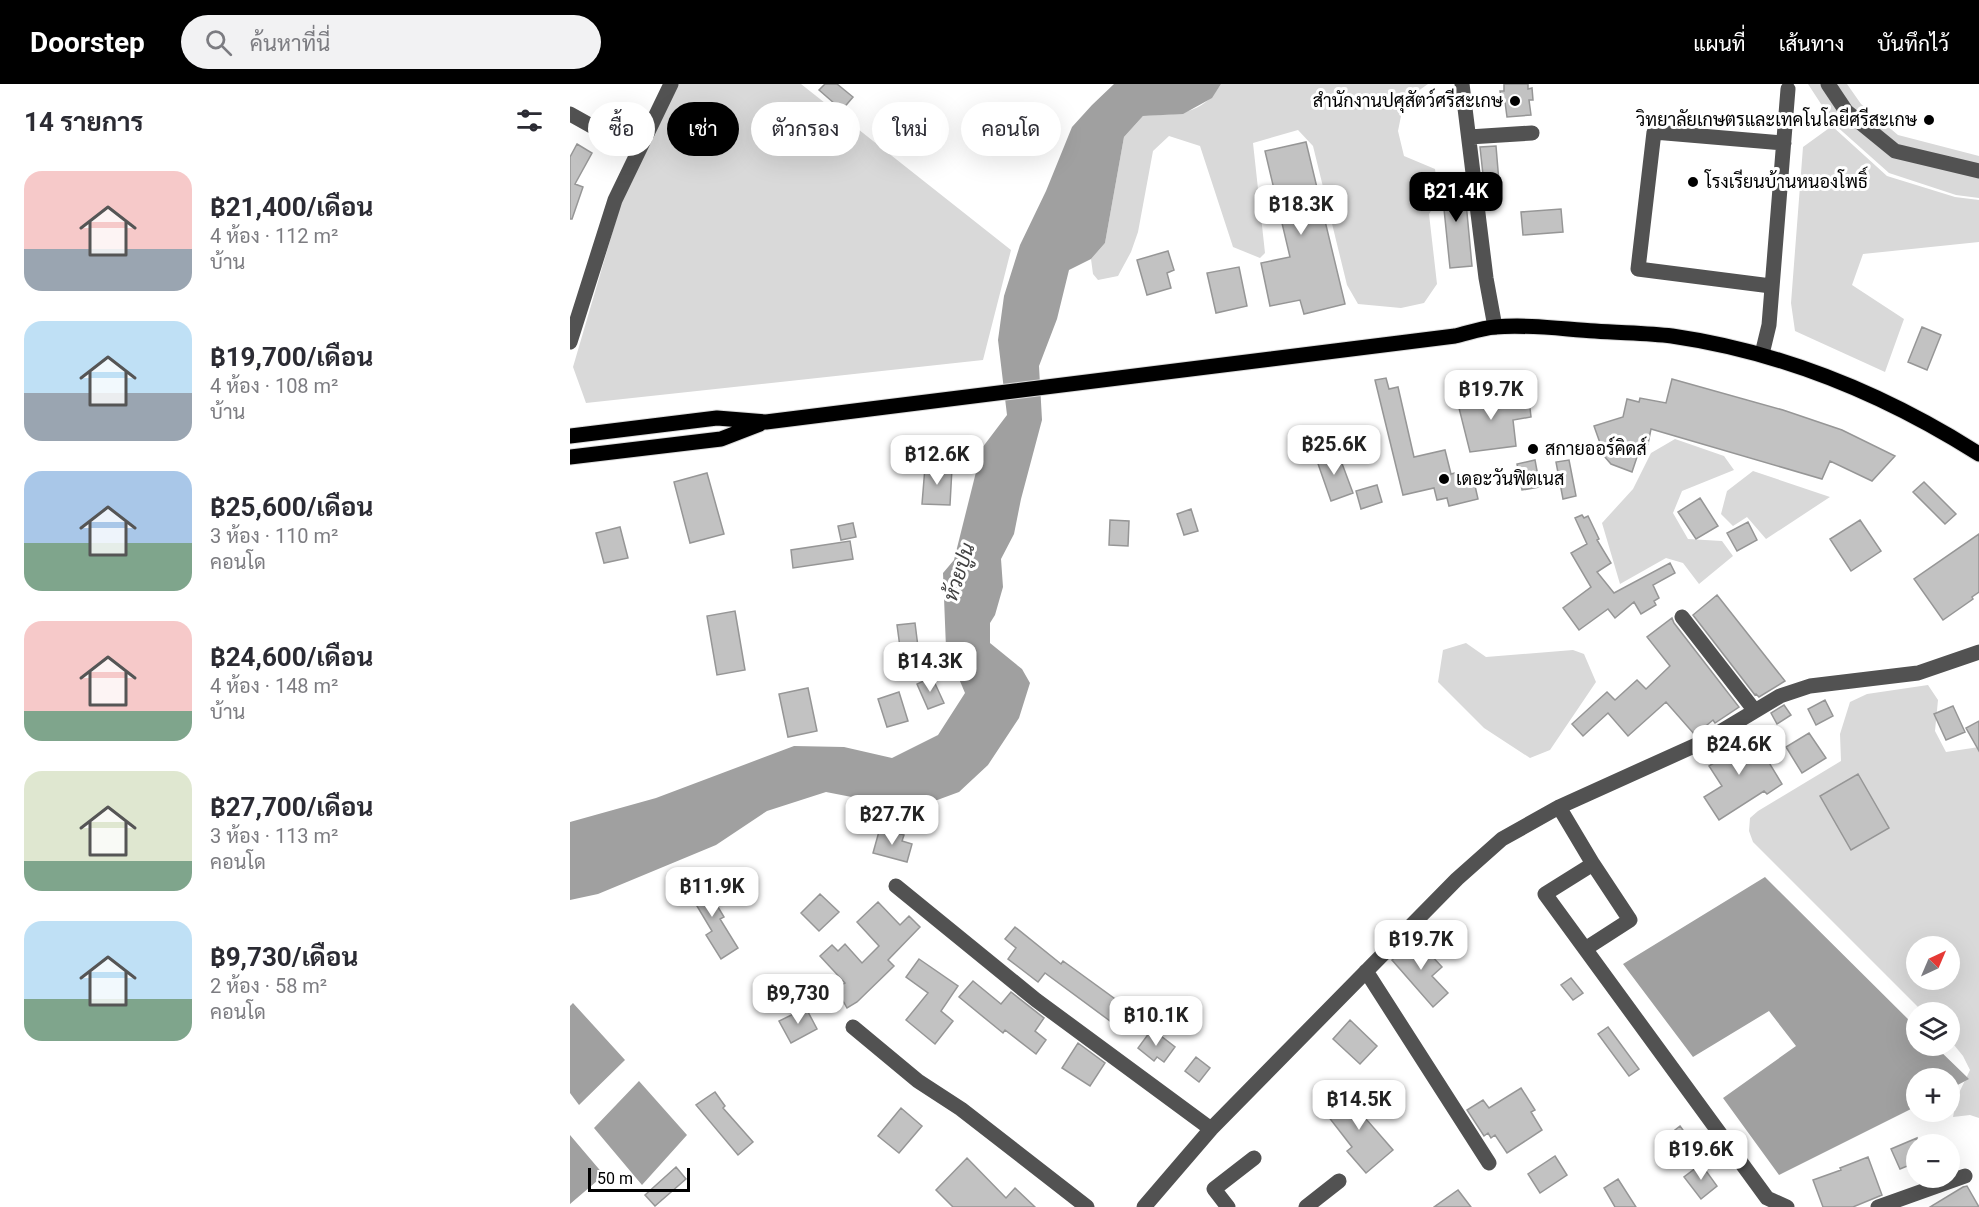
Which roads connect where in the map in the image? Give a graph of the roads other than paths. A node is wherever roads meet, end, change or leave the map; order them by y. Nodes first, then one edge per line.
1 (671, 84) edge
2 (1462, 84) edge
3 (1828, 84) edge
4 (1788, 89) dead end
5 (570, 114) edge
6 (655, 117) edge
7 (588, 124) edge
8 (1532, 133) dead end
9 (1469, 137) junction
10 (1784, 143) junction
11 (636, 156) edge
12 (1979, 171) edge
13 (1771, 286) junction
14 (1495, 327) junction
15 (570, 342) edge
16 (1762, 354) junction
17 (766, 422) junction
18 (570, 436) edge
19 (1979, 454) edge
20 (570, 458) edge
21 (1682, 617) dead end
22 (1979, 652) edge
23 (1755, 711) junction
24 (1559, 807) junction
25 (1593, 864) junction
26 (896, 886) dead end
27 (1585, 949) junction
28 (1366, 971) junction
29 (853, 1027) dead end
30 (1211, 1129) junction
31 (1254, 1158) dead end
32 (1489, 1163) dead end
33 (1965, 1176) dead end
34 (1338, 1181) dead end
35 (1087, 1207) edge
36 (1144, 1207) edge
37 (1228, 1207) edge
38 (1306, 1207) edge
39 (1787, 1207) edge
40 (1878, 1207) edge

1 - 6 street
2 - 9 street
3 - 12 street
4 - 10 street
5 - 7 street
8 - 9 street
9 - 14 street
10 - 13 street
10 - 13 street
11 - 15 street
13 - 16 street
14 - 16 main road
14 - 17 main road
16 - 19 main road
17 - 18 main road
17 - 20 main road
21 - 23 street
22 - 23 street
23 - 24 street
24 - 25 street
24 - 28 street
25 - 27 street
25 - 27 street
26 - 30 street
27 - 39 street
28 - 30 street
28 - 32 street
29 - 35 street
30 - 36 street
31 - 37 street
33 - 40 street
34 - 38 street

